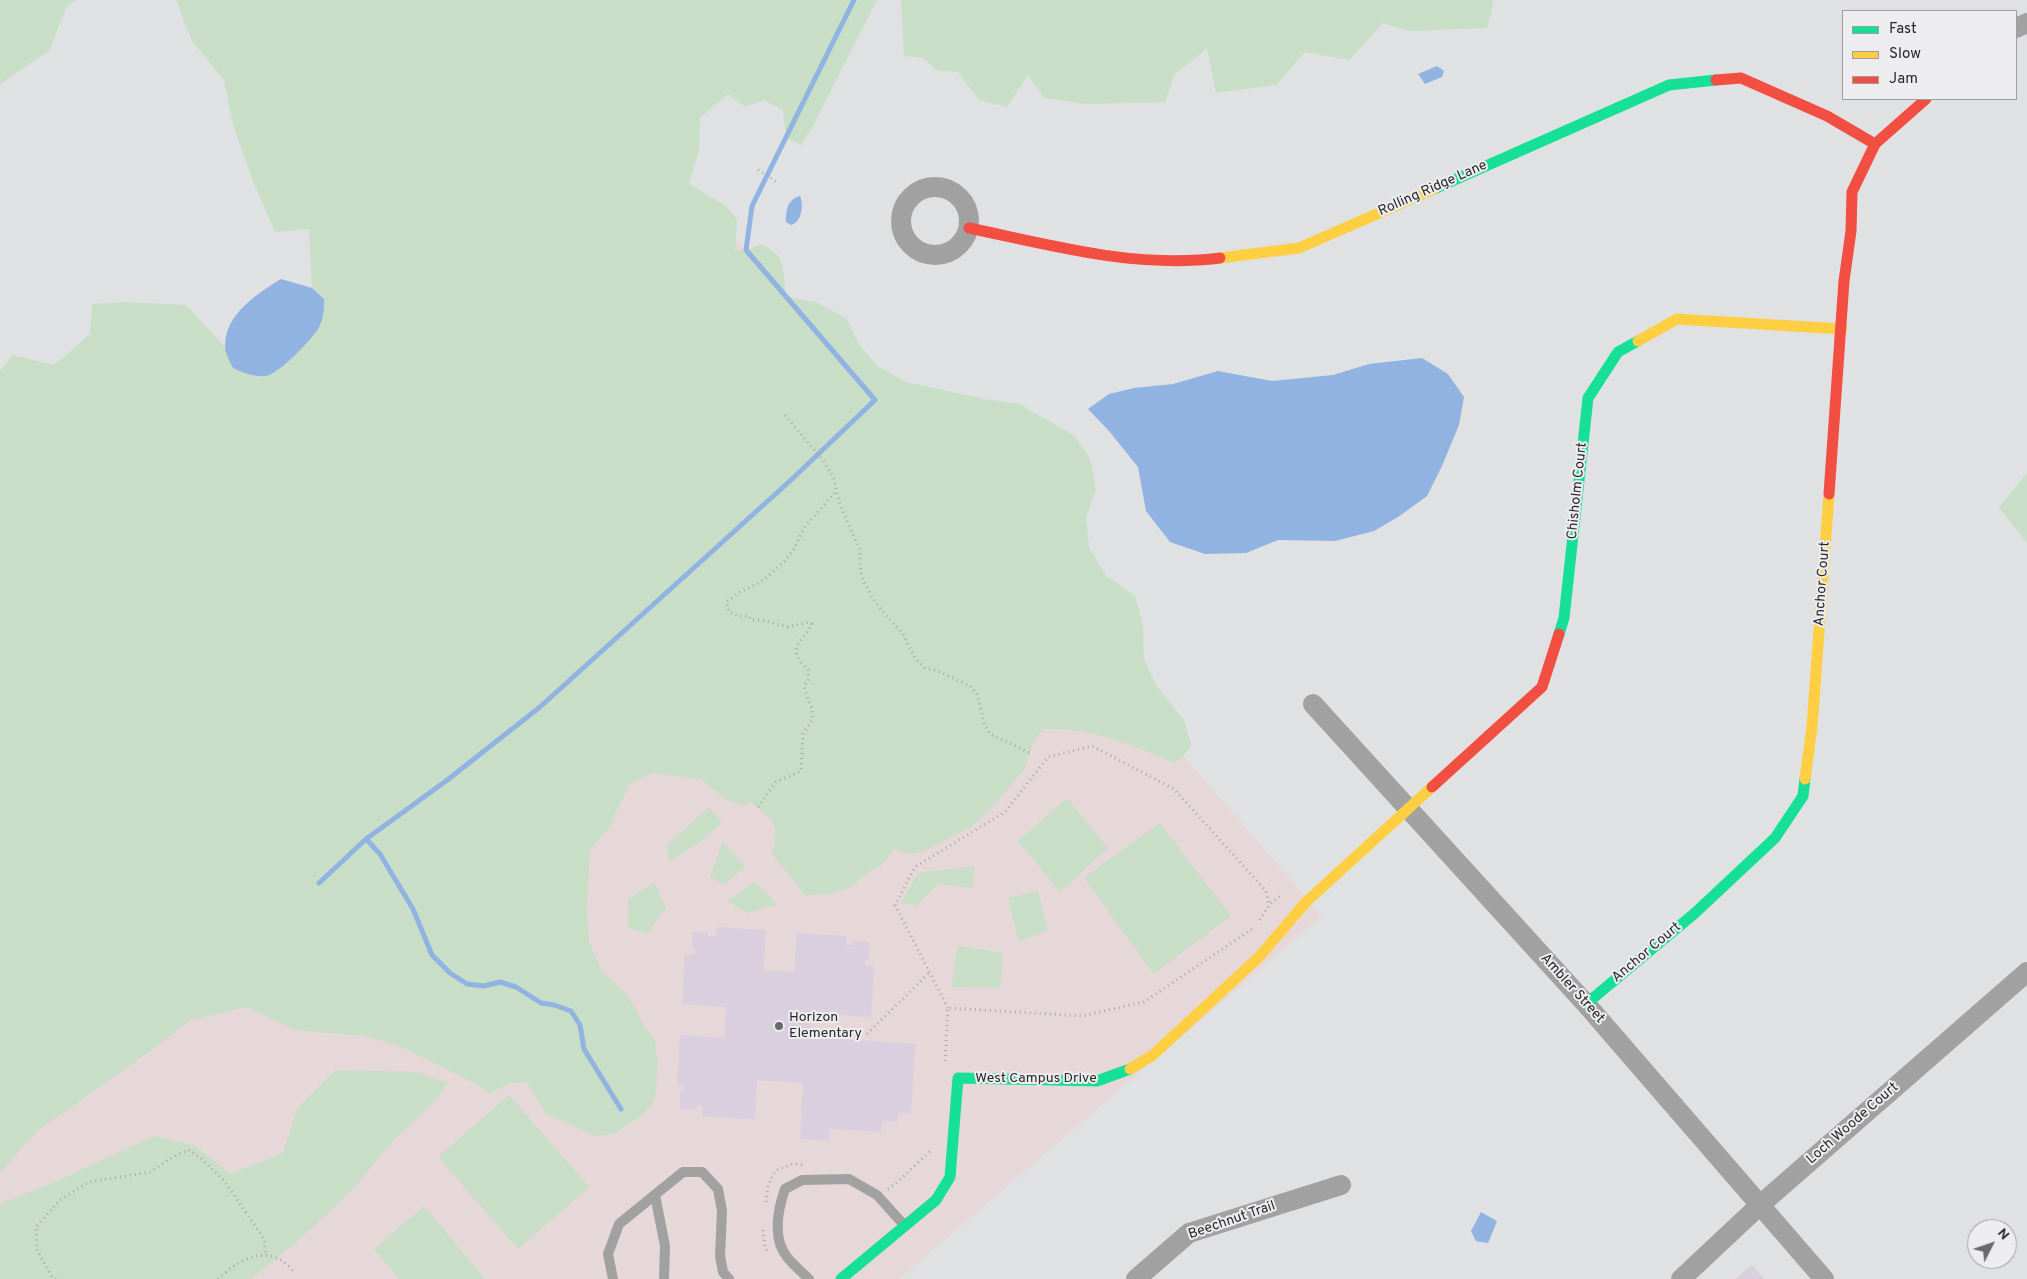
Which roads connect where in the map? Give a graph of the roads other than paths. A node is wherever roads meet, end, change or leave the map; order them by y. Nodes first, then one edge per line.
1 (1925, 100) edge
2 (1875, 144) junction
3 (969, 228) dead end
4 (1842, 330) junction
5 (1313, 704) dead end
6 (1408, 809) junction
7 (2027, 972) edge
8 (1586, 1004) junction
9 (1341, 1185) dead end
10 (655, 1195) junction
11 (1760, 1205) junction
12 (905, 1226) junction
13 (613, 1279) edge
14 (664, 1279) edge
15 (729, 1279) edge
16 (809, 1279) edge
17 (841, 1279) edge
18 (1136, 1279) edge
19 (1681, 1279) edge
20 (1824, 1279) edge

1 - 2 street, Anchor Court
2 - 3 street, Rolling Ridge Lane
2 - 4 street, Anchor Court
4 - 6 street, Chisholm Court
4 - 8 street, Anchor Court
5 - 6 street, Ambler Street
6 - 8 street, Ambler Street
6 - 12 street, West Campus Drive
7 - 11 street, Loch Woode Court
8 - 11 street, Ambler Street
9 - 18 street, Beechnut Trail
10 - 13 lane
10 - 14 lane
10 - 15 lane
11 - 19 street, Loch Woode Court
11 - 20 street, Ambler Street
12 - 16 lane
12 - 17 street, West Campus Drive

